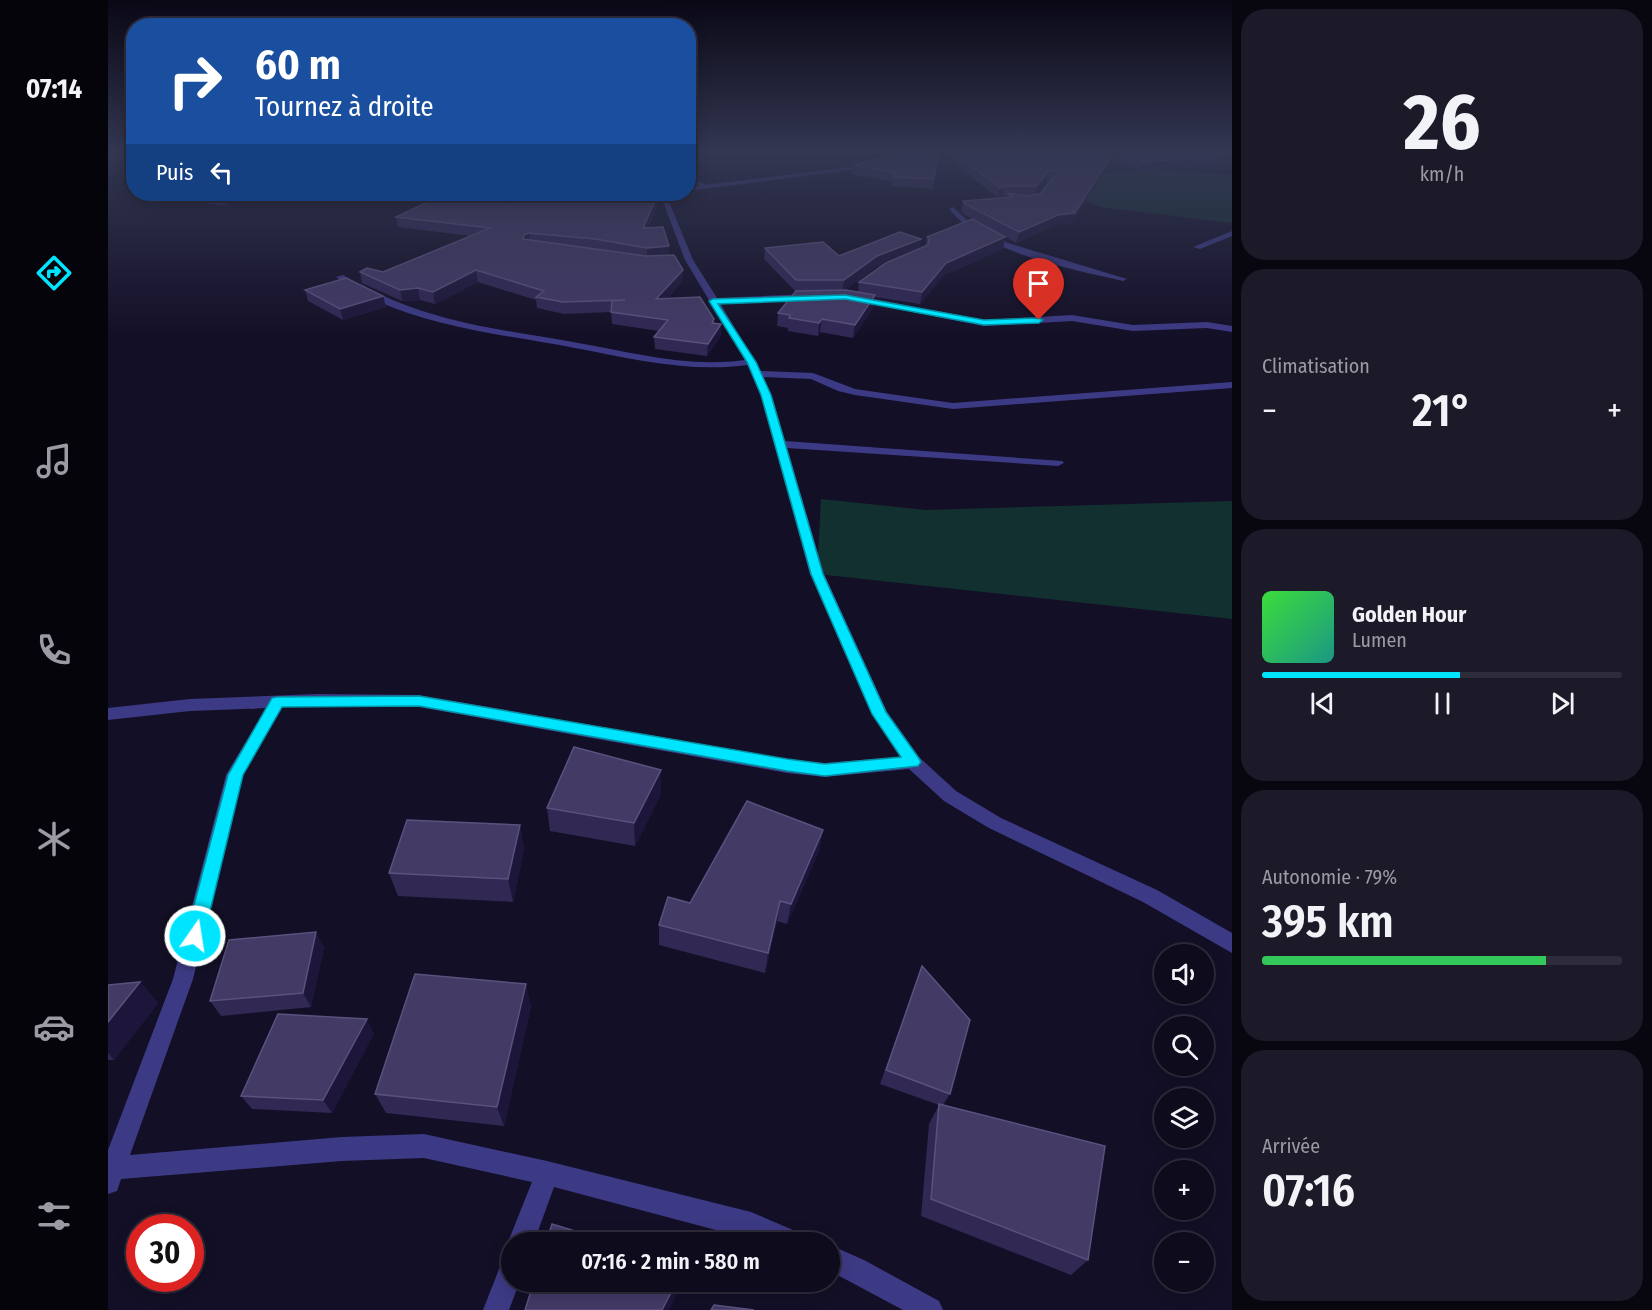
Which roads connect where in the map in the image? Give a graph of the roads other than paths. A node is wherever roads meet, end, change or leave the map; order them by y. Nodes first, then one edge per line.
1 (668, 214) edge
2 (956, 214) edge
3 (1232, 233) edge
4 (1197, 246) dead end
5 (340, 277) edge
6 (1124, 279) dead end
7 (854, 290) edge
8 (816, 297) edge
9 (713, 301) junction
10 (1232, 329) edge
11 (754, 368) junction
12 (1232, 385) edge
13 (780, 444) junction
14 (1058, 463) dead end
15 (277, 702) junction
16 (108, 714) edge
17 (913, 762) junction
18 (1232, 944) edge
19 (547, 1173) junction
20 (110, 1175) edge
21 (525, 1232) edge
22 (767, 1232) edge
23 (840, 1262) edge
24 (503, 1292) edge
25 (496, 1310) edge
26 (930, 1310) edge

1 - 9 street
2 - 6 street
3 - 4 street
5 - 11 street
7 - 10 street
8 - 9 street
9 - 11 street
11 - 12 street
11 - 13 street
13 - 14 street
13 - 17 street
15 - 16 street
15 - 17 street
15 - 20 street
17 - 18 street
19 - 20 street
19 - 21 street
19 - 22 street
23 - 26 street
24 - 25 street

